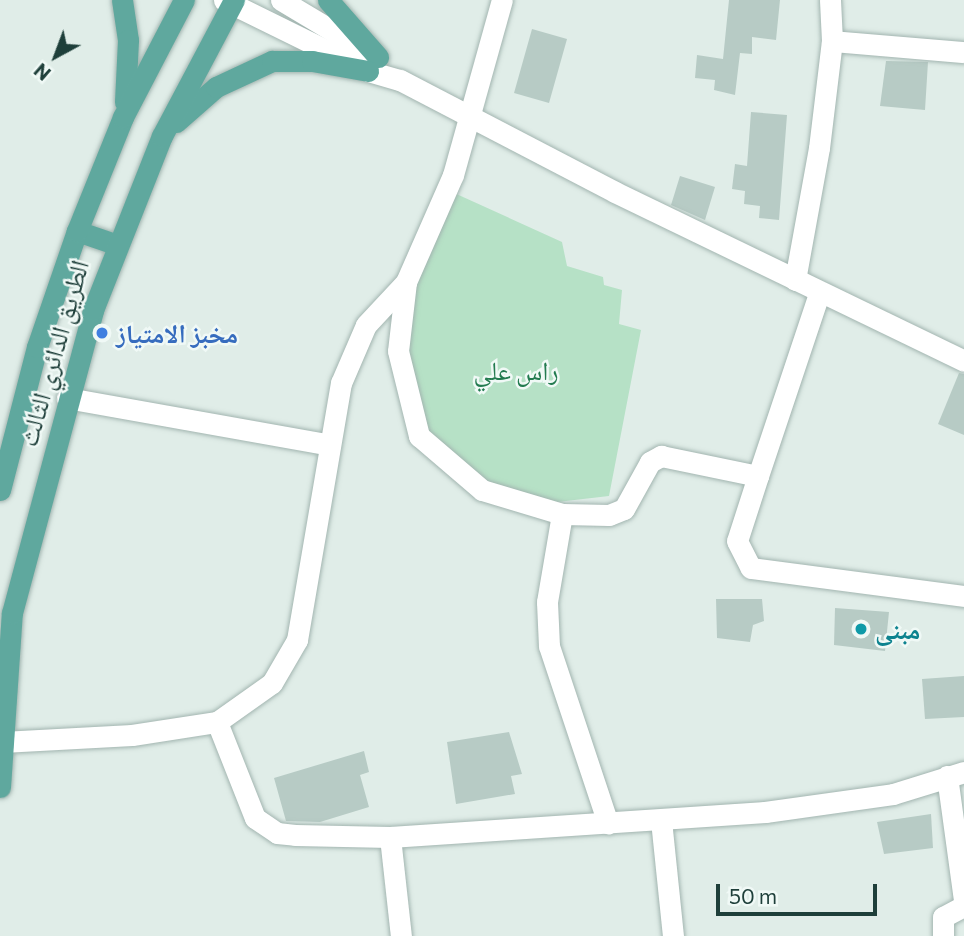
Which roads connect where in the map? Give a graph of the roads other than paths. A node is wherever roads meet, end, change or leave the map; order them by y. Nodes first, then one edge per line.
1 (122, 0) edge
2 (184, 0) edge
3 (281, 0) edge
4 (328, 0) edge
5 (502, 0) edge
6 (830, 0) edge
7 (230, 1) edge
8 (832, 41) junction
9 (964, 52) edge
10 (373, 64) junction
11 (123, 117) junction
12 (472, 118) junction
13 (162, 136) junction
14 (77, 231) junction
15 (115, 244) junction
16 (795, 280) junction
17 (406, 282) junction
18 (819, 294) junction
19 (964, 361) edge
20 (67, 398) junction
21 (330, 445) junction
22 (758, 476) junction
23 (0, 490) edge
24 (562, 514) junction
25 (964, 596) edge
26 (217, 722) junction
27 (2, 742) junction
28 (956, 774) edge
29 (0, 786) edge
30 (662, 820) junction
31 (608, 823) junction
32 (390, 837) junction
33 (964, 900) edge
34 (964, 906) edge
35 (401, 936) edge
36 (673, 936) edge
37 (943, 936) edge

1 - 11 main road
2 - 11 main road, الطريق الدائري الثالث
3 - 10 street
4 - 10 main road
5 - 12 street
6 - 8 street
7 - 10 street
7 - 13 main road, الطريق الدائري الثالث
8 - 9 street
8 - 16 street
10 - 12 street
10 - 13 main road
11 - 14 main road, الطريق الدائري الثالث
12 - 16 street
12 - 17 street
13 - 15 main road, الطريق الدائري الثالث
14 - 15 main road
14 - 23 main road, الطريق الدائري الثالث
15 - 20 main road, الطريق الدائري الثالث
16 - 18 street
17 - 21 street
17 - 24 street
18 - 19 street
18 - 22 street
20 - 21 street
20 - 27 main road, الطريق الدائري الثالث
21 - 26 street
22 - 24 street
22 - 25 street
24 - 31 street
26 - 27 street
26 - 32 street
27 - 29 main road, الطريق الدائري الثالث
28 - 30 street
28 - 33 street
30 - 31 street
30 - 36 street
31 - 32 street
32 - 35 street
34 - 37 street

